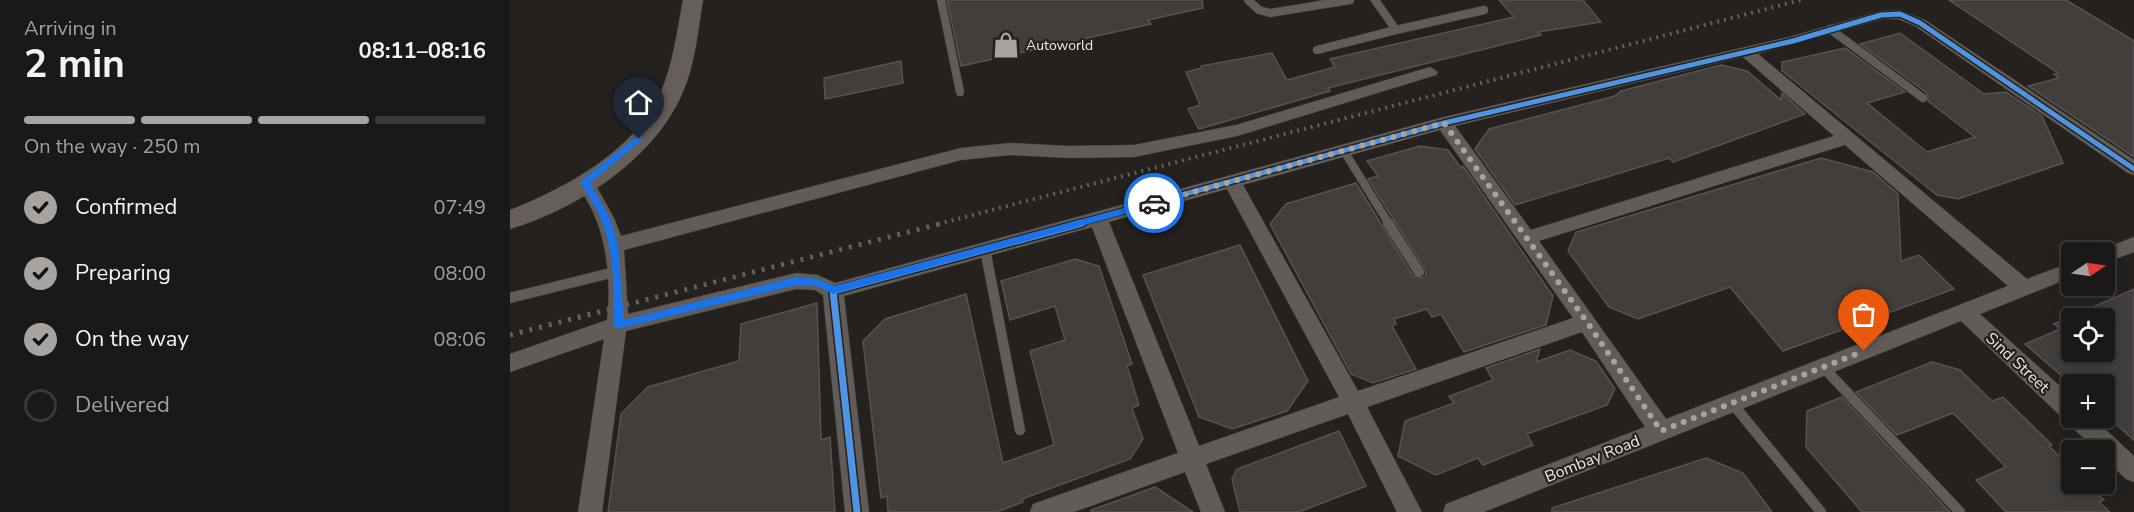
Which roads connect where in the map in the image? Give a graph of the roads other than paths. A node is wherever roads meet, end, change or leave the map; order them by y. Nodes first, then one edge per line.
1 (693, 0) edge
2 (941, 0) edge
3 (1248, 0) edge
4 (1350, 0) edge
5 (1375, 0) edge
6 (1484, 10) dead end
7 (1830, 29) junction
8 (1396, 30) junction
9 (1317, 50) dead end
10 (1745, 51) junction
11 (1430, 72) dead end
12 (960, 93) dead end
13 (1923, 98) dead end
14 (1444, 123) junction
15 (1848, 138) junction
16 (1344, 151) junction
17 (2134, 169) edge
18 (1233, 181) junction
19 (585, 182) junction
20 (1098, 218) junction
21 (510, 220) edge
22 (1527, 238) junction
23 (2134, 244) edge
24 (614, 245) junction
25 (985, 249) junction
26 (2115, 252) edge
27 (615, 272) junction
28 (1419, 272) dead end
29 (2061, 273) edge
30 (2024, 288) junction
31 (833, 291) junction
32 (510, 298) edge
33 (1964, 311) junction
34 (1587, 322) junction
35 (618, 325) junction
36 (510, 363) edge
37 (1823, 367) junction
38 (1353, 402) junction
39 (2061, 402) edge
40 (1732, 403) junction
41 (2089, 428) edge
42 (1020, 430) dead end
43 (1661, 431) junction
44 (1192, 459) junction
45 (2134, 471) edge
46 (590, 512) edge
47 (857, 512) edge
48 (1042, 512) edge
49 (1214, 512) edge
50 (1410, 512) edge
51 (1455, 512) edge
52 (1821, 512) edge
53 (1960, 512) edge

1 - 19 main road
2 - 12 lane
3 - 4 lane
5 - 8 lane
6 - 8 lane
7 - 10 street
7 - 13 lane
7 - 17 street
8 - 9 lane
10 - 14 street
10 - 15 street
11 - 24 street
14 - 16 street
14 - 22 street
15 - 22 street
15 - 30 street
16 - 18 street
16 - 28 lane
18 - 20 street
18 - 38 street
19 - 21 main road
19 - 24 street
20 - 25 street
20 - 44 street
22 - 34 street
23 - 26 street
24 - 27 street
25 - 31 street
25 - 42 lane
27 - 32 lane
27 - 35 street
29 - 30 street, Bombay Road
30 - 33 street, Bombay Road
31 - 35 street
31 - 47 street
33 - 37 street, Bombay Road
33 - 39 street, Sind Street
34 - 38 street
34 - 43 street
35 - 36 street
35 - 46 street
37 - 40 street, Bombay Road
37 - 53 lane
38 - 44 street
38 - 50 street
40 - 43 street, Bombay Road
40 - 52 lane
41 - 45 street
43 - 51 street, Bombay Road
44 - 48 street
44 - 49 street

